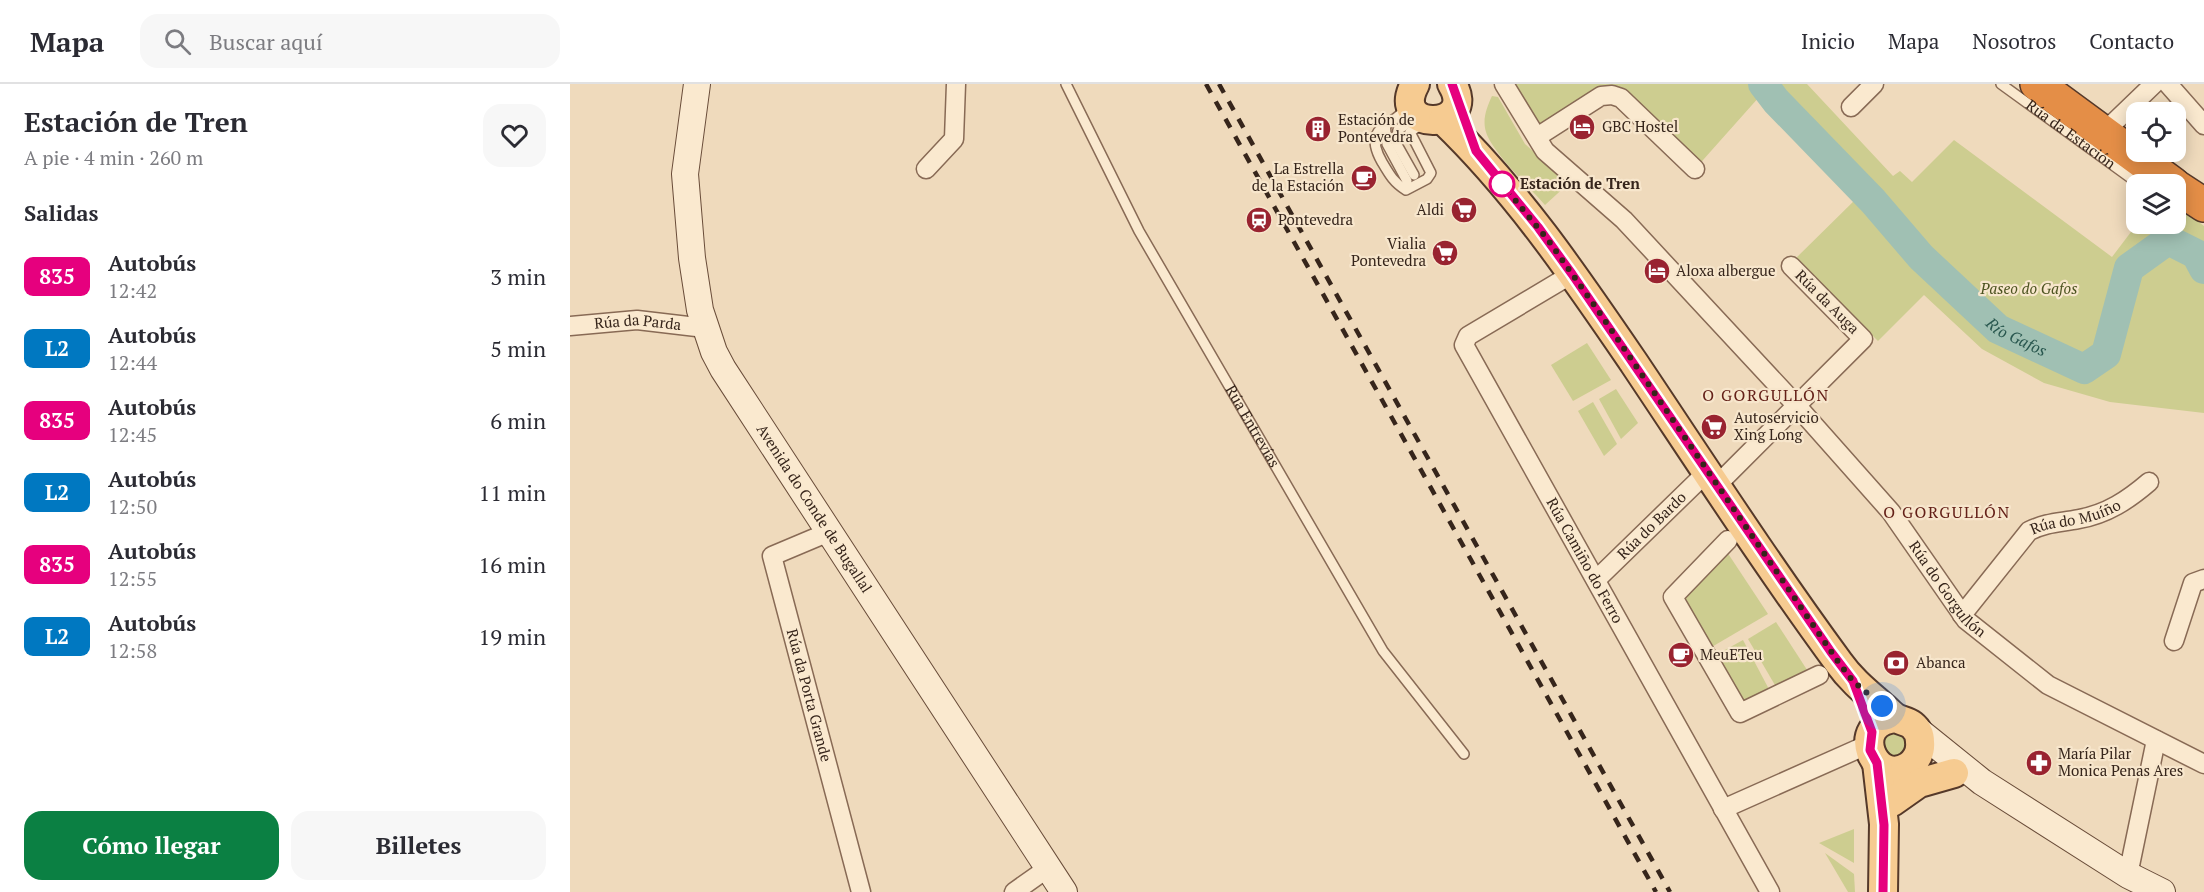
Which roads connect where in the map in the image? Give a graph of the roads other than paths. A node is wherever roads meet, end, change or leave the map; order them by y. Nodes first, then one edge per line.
1 (697, 84) edge
2 (956, 84) edge
3 (1066, 84) edge
4 (1504, 84) edge
5 (1874, 84) edge
6 (2001, 84) edge
7 (2037, 84) edge
8 (2154, 84) edge
9 (2169, 84) edge
10 (1434, 98) edge
11 (1851, 107) dead end
12 (1385, 123) junction
13 (2204, 125) edge
14 (2103, 133) junction
15 (1537, 137) junction
16 (926, 169) dead end
17 (1695, 169) dead end
18 (2144, 174) edge
19 (2148, 174) edge
20 (2186, 196) edge
21 (2204, 205) edge
22 (1791, 266) dead end
23 (1572, 274) junction
24 (570, 326) edge
25 (705, 328) junction
26 (1863, 339) joint
27 (1797, 406) junction
28 (1712, 479) junction
29 (2149, 482) dead end
30 (829, 532) junction
31 (1728, 540) dead end
32 (2204, 579) edge
33 (1596, 580) junction
34 (1962, 615) junction
35 (2174, 641) dead end
36 (1819, 675) dead end
37 (1853, 681) junction
38 (1906, 723) junction
39 (2156, 740) junction
40 (1872, 746) junction
41 (1464, 754) dead end
42 (2204, 764) edge
43 (1909, 765) junction
44 (1954, 773) junction
45 (1982, 782) junction
46 (1723, 809) junction
47 (1888, 814) junction
48 (1048, 868) junction
49 (2128, 875) junction
50 (861, 892) edge
51 (1014, 892) edge
52 (1064, 892) edge
53 (1770, 892) edge
54 (1883, 892) edge
55 (2162, 892) edge

1 - 25 street, Avenida do Conde de Bugallal
2 - 16 street
3 - 41 lane, Rúa Entrevías
4 - 15 street, Rúa do Gorgullón
5 - 11 street
6 - 18 lane, Rúa da Estación
7 - 14 highway, Rúa da Estación
8 - 14 street
9 - 13 street
10 - 12 lane
10 - 12 lane
10 - 12 lane
10 - 23 main road
14 - 19 highway, Rúa da Estación
15 - 17 street
15 - 27 street, Rúa do Gorgullón
20 - 21 highway, Rúa da Estación
22 - 26 street, Rúa da Auga
23 - 28 main road
23 - 33 street, Rúa Camiño do Ferro
24 - 25 street, Rúa da Parda
25 - 30 street, Avenida do Conde de Bugallal
26 - 27 street, Rúa do Bardo
27 - 28 street, Rúa do Bardo
27 - 34 street, Rúa do Gorgullón
28 - 33 street, Rúa do Bardo
28 - 37 main road
29 - 34 street, Rúa do Muíño
30 - 48 street, Avenida do Conde de Bugallal
30 - 50 street, Rúa da Porta Grande
31 - 36 street
32 - 35 street
33 - 46 street, Rúa Camiño do Ferro
34 - 39 street, Rúa do Gorgullón
37 - 38 main road
37 - 40 main road
38 - 40 main road
38 - 43 main road
38 - 45 street
39 - 42 street, Rúa do Gorgullón
39 - 49 street
40 - 43 main road
40 - 46 street
40 - 47 main road
43 - 44 street
43 - 47 main road
44 - 45 street
44 - 47 main road
45 - 49 street
46 - 53 street, Rúa Camiño do Ferro
47 - 54 main road
48 - 51 street
48 - 52 street, Avenida do Conde de Bugallal
49 - 55 street

